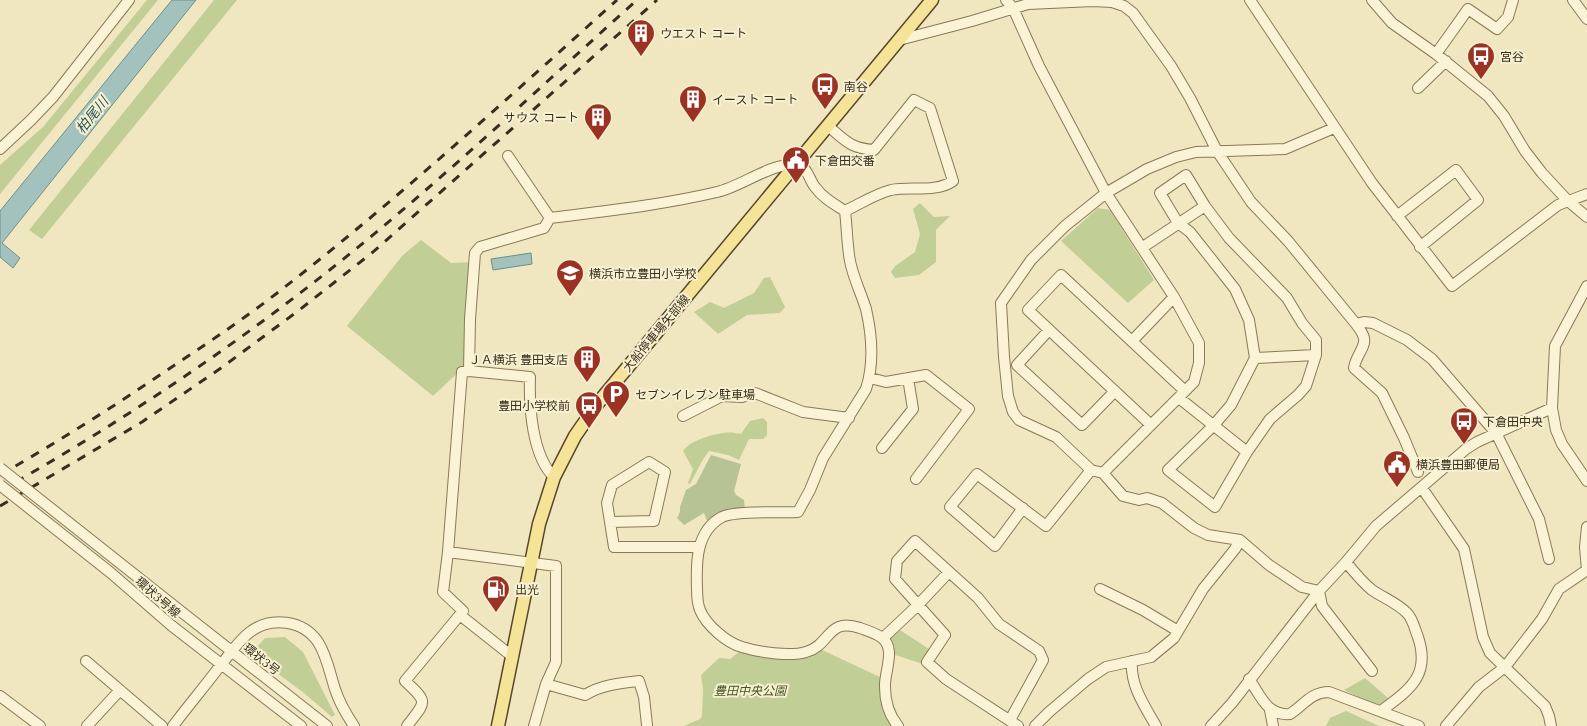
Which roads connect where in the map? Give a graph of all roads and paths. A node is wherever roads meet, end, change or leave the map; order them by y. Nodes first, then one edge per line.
1 (932, 0) edge
2 (1006, 0) edge
3 (1250, 0) edge
4 (1372, 0) edge
5 (1513, 0) edge
6 (1573, 0) edge
7 (123, 2) edge
8 (1128, 3) edge
9 (1013, 8) junction
10 (1587, 19) edge
11 (899, 40) junction
12 (1436, 54) junction
13 (1446, 61) junction
14 (1418, 88) dead end
15 (828, 126) junction
16 (1334, 128) junction
17 (0, 148) edge
18 (1217, 151) junction
19 (508, 156) dead end
20 (797, 165) junction
21 (1106, 193) junction
22 (1587, 194) edge
23 (1568, 201) junction
24 (1205, 206) junction
25 (845, 211) junction
26 (1397, 216) junction
27 (1587, 217) edge
28 (550, 218) junction
29 (1178, 223) junction
30 (1142, 247) junction
31 (1420, 247) junction
32 (1587, 289) edge
33 (1174, 297) junction
34 (1356, 324) junction
35 (1049, 330) junction
36 (1132, 341) junction
37 (1316, 355) junction
38 (1254, 358) junction
39 (469, 371) junction
40 (870, 378) junction
41 (908, 378) junction
42 (1115, 391) junction
43 (1182, 395) junction
44 (1552, 408) junction
45 (683, 416) dead end
46 (849, 418) junction
47 (1151, 425) junction
48 (1213, 426) junction
49 (1496, 433) junction
50 (882, 448) dead end
51 (1248, 452) junction
52 (0, 468) edge
53 (1091, 470) junction
54 (1418, 472) dead end
55 (1103, 473) junction
56 (554, 477) junction
57 (916, 479) dead end
58 (1587, 481) edge
59 (0, 485) edge
60 (1422, 488) junction
61 (1023, 508) junction
62 (610, 522) junction
63 (1587, 527) edge
64 (1240, 540) junction
65 (699, 547) junction
66 (448, 552) junction
67 (1549, 559) dead end
68 (531, 562) junction
69 (1346, 562) junction
70 (1587, 570) edge
71 (949, 572) junction
72 (1100, 589) dead end
73 (1319, 591) junction
74 (917, 606) junction
75 (183, 613) joint
76 (460, 615) junction
77 (1178, 631) junction
78 (883, 638) junction
79 (232, 651) junction
80 (513, 657) junction
81 (1132, 660) junction
82 (86, 661) dead end
83 (221, 666) junction
84 (1505, 668) junction
85 (1372, 671) dead end
86 (1249, 679) junction
87 (546, 684) junction
88 (120, 690) junction
89 (0, 696) edge
90 (1270, 710) junction
91 (1381, 711) junction
92 (1014, 723) edge
93 (326, 725) edge
94 (647, 725) edge
95 (24, 726) edge
96 (29, 726) edge
97 (40, 726) edge
98 (87, 726) edge
99 (162, 726) edge
100 (173, 726) edge
101 (301, 726) edge
102 (354, 726) edge
103 (407, 726) edge
104 (498, 726) edge
105 (534, 726) edge
106 (898, 726) edge
107 (1035, 726) edge
108 (1156, 726) edge
109 (1211, 726) edge
110 (1273, 726) edge
111 (1419, 726) edge
112 (1446, 726) edge
113 (1551, 726) edge

1 - 11 main road, 大船停車場矢部線
2 - 9 street
3 - 16 street
4 - 12 street
5 - 12 street
6 - 10 street
7 - 17 street
8 - 9 street
8 - 18 street
9 - 11 street
9 - 21 street
11 - 15 main road, 大船停車場矢部線
12 - 13 street
13 - 14 street
13 - 23 street
15 - 20 main road, 大船停車場矢部線
15 - 25 street
16 - 18 street
16 - 26 street
18 - 21 street
18 - 34 street
19 - 28 street
20 - 25 street
20 - 28 street
20 - 56 main road, 大船停車場矢部線
21 - 30 street
21 - 53 street
22 - 23 street
23 - 27 street
23 - 31 street
24 - 29 street
24 - 29 street
24 - 37 street
25 - 40 street
26 - 31 street
26 - 31 street
28 - 39 street
29 - 30 street
29 - 38 street
30 - 33 street
32 - 44 street
33 - 36 street
33 - 43 street
34 - 49 street
34 - 54 street
35 - 36 street
35 - 42 street
35 - 42 street
36 - 43 street
37 - 38 street
37 - 51 street
38 - 48 street
39 - 56 street
39 - 66 street
40 - 41 street
40 - 46 street
41 - 50 street
41 - 57 street
42 - 47 street
43 - 47 street
43 - 48 street
44 - 49 street
44 - 58 street
45 - 46 street
46 - 65 street
47 - 55 street
48 - 51 street
48 - 51 street
49 - 60 street
49 - 67 street
52 - 75 street, 環状3号線, bridge
53 - 55 street
53 - 61 street
55 - 64 street
56 - 68 main road, 大船停車場矢部線
59 - 83 street, 環状3号線, bridge
60 - 69 street
60 - 84 street
61 - 61 street
62 - 62 street
62 - 65 street
63 - 70 street
64 - 73 street
64 - 77 street
65 - 78 street
66 - 68 street
66 - 76 street
68 - 80 main road, 大船停車場矢部線
68 - 87 street
69 - 73 street
69 - 91 street
70 - 84 street
71 - 74 street
71 - 74 street
71 - 92 street
72 - 77 street
73 - 85 street
73 - 86 street
74 - 78 street
74 - 92 street
75 - 79 street, 環状3号
76 - 80 street
76 - 103 street
77 - 81 street
78 - 106 street
79 - 83 street
79 - 93 street, 環状3号
79 - 102 street
80 - 104 main road, 大船停車場矢部線
81 - 107 street
81 - 108 street
82 - 88 street
83 - 100 street
83 - 101 street, 環状3号線
84 - 112 street
84 - 113 street
86 - 90 street
86 - 109 street
87 - 94 street
87 - 105 street
88 - 98 street
88 - 99 street
89 - 97 street
90 - 91 street
90 - 110 street
91 - 111 street
95 - 96 street

